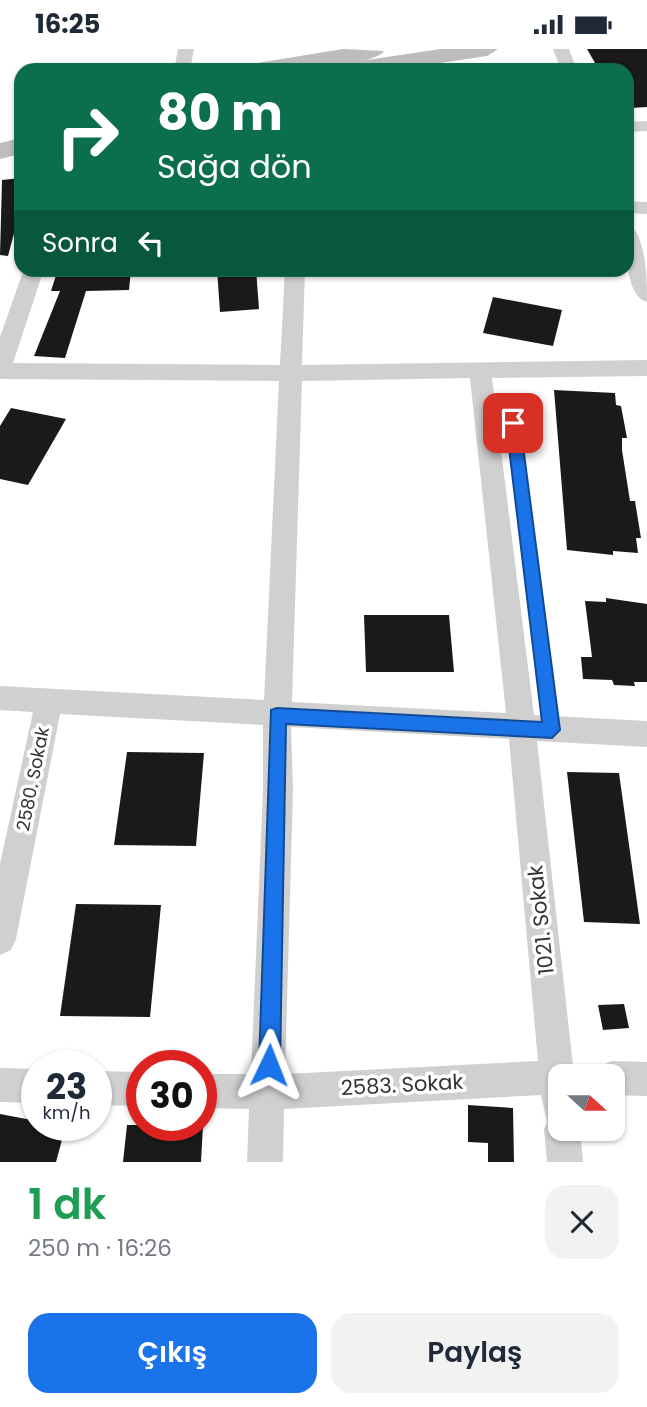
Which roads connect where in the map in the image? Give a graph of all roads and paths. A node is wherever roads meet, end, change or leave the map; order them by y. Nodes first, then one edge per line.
1 (388, 49) edge
2 (487, 49) edge
3 (301, 63) edge
4 (393, 63) edge
5 (634, 255) edge
6 (31, 277) edge
7 (295, 277) edge
8 (647, 295) edge
9 (647, 368) edge
10 (0, 370) edge
11 (480, 371) junction
12 (289, 373) junction
13 (510, 397) dead end
14 (0, 698) edge
15 (48, 701) junction
16 (277, 716) junction
17 (537, 729) junction
18 (647, 734) edge
19 (0, 939) edge
20 (557, 1064) edge
21 (548, 1078) edge
22 (625, 1078) edge
23 (647, 1079) edge
24 (0, 1085) edge
25 (21, 1086) edge
26 (217, 1091) edge
27 (268, 1092) junction
28 (563, 1141) edge
29 (265, 1162) edge
30 (565, 1162) edge

1 - 3 main road
2 - 4 main road
5 - 8 street
6 - 10 street
7 - 12 street
9 - 11 street
10 - 12 street
11 - 12 street
11 - 17 street, 1021. Sokak
12 - 16 street
13 - 17 lane
14 - 15 street
15 - 16 street
15 - 19 street, 2580. Sokak
16 - 17 street
16 - 27 street
17 - 18 street
17 - 20 street, 1021. Sokak
21 - 27 street, 2583. Sokak
22 - 23 street
24 - 25 street
26 - 27 street, 2583. Sokak
27 - 29 street
28 - 30 street

